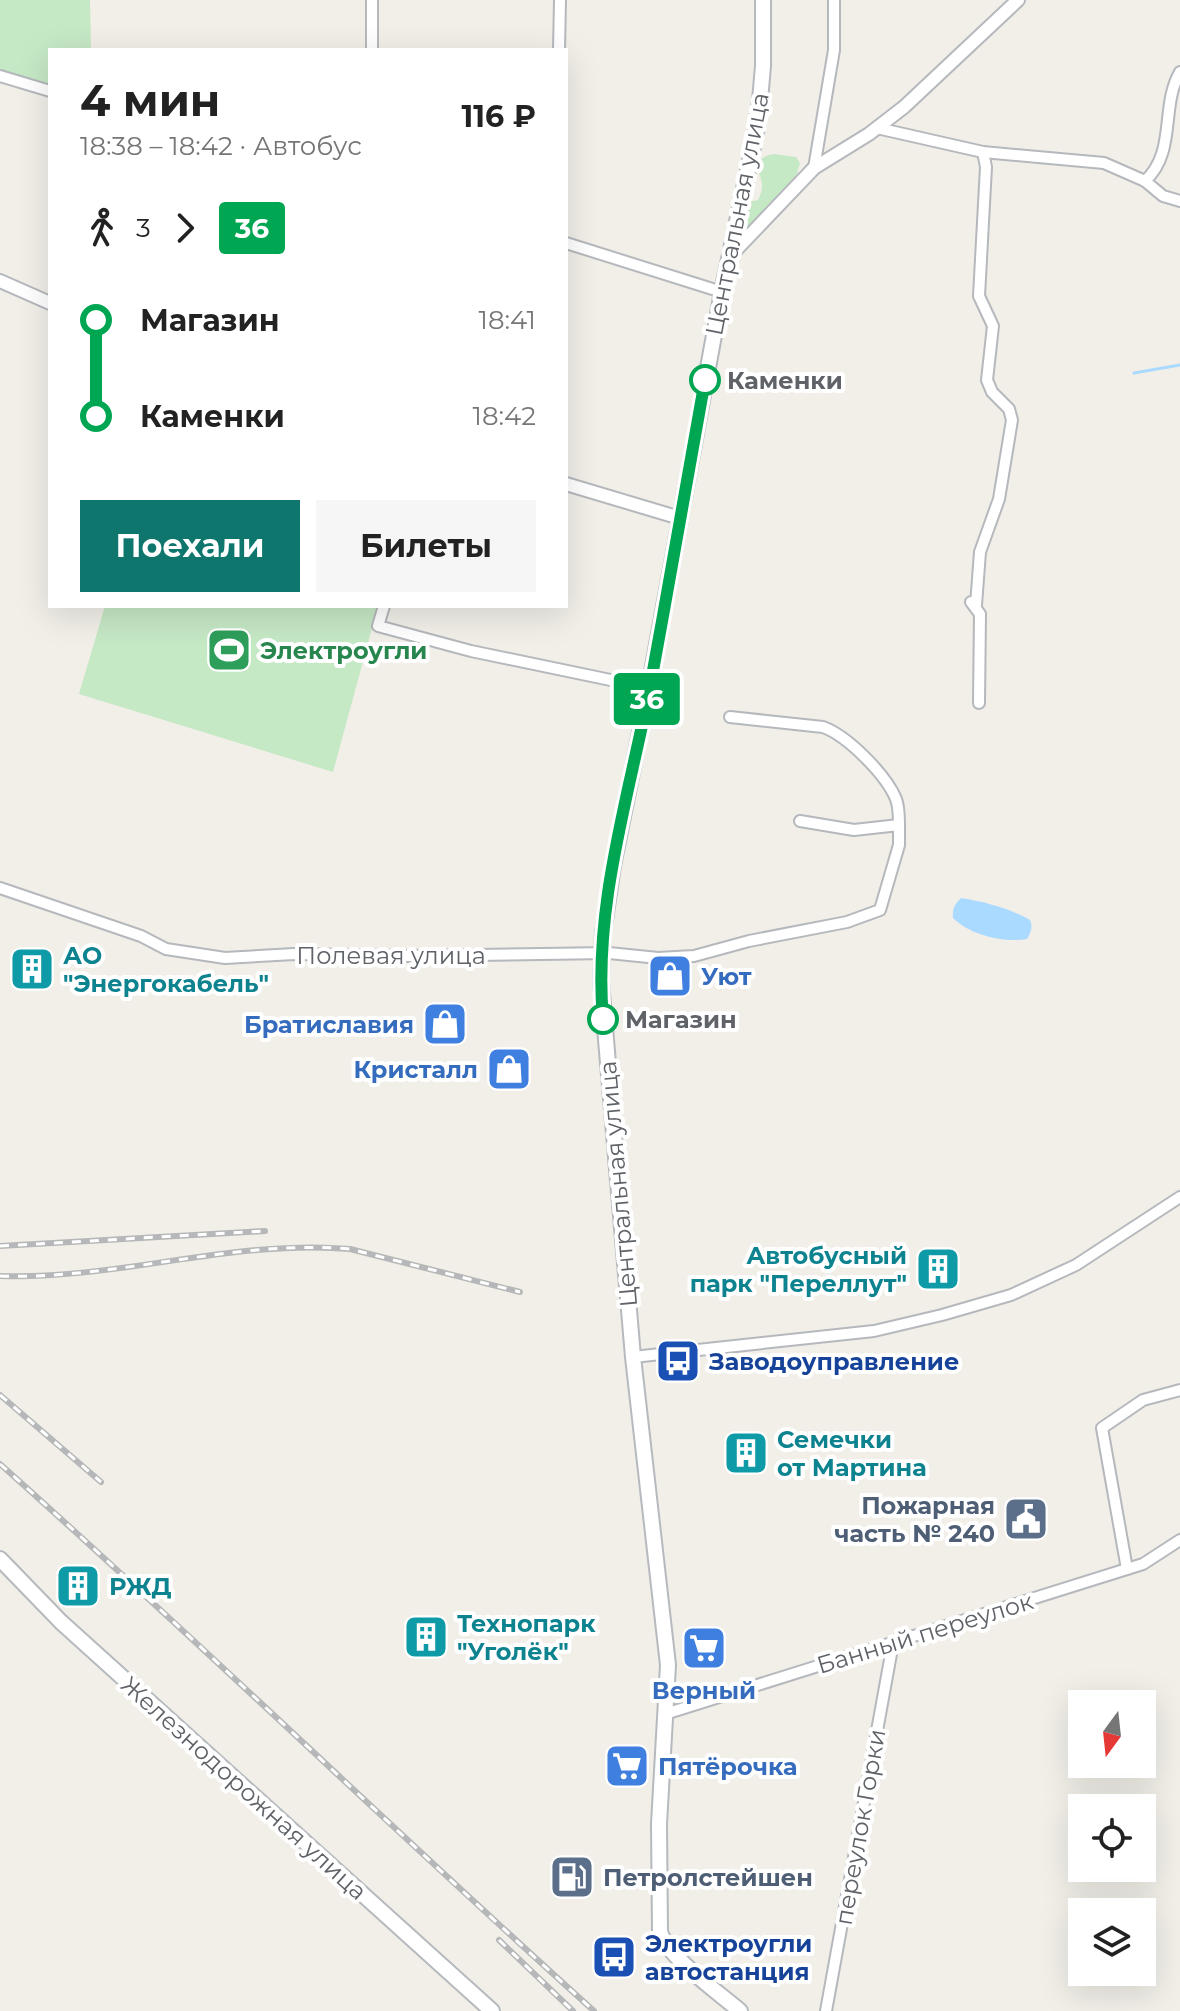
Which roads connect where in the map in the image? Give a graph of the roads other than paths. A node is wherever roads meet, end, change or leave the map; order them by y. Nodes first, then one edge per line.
1 (372, 0) edge
2 (560, 0) edge
3 (763, 0) edge
4 (834, 0) edge
5 (1018, 0) edge
6 (372, 48) edge
7 (559, 48) edge
8 (1180, 72) edge
9 (0, 76) edge
10 (48, 90) edge
11 (877, 128) junction
12 (983, 152) junction
13 (814, 168) junction
14 (1145, 181) junction
15 (1180, 201) edge
16 (568, 244) edge
17 (732, 254) junction
18 (0, 281) edge
19 (722, 292) junction
20 (48, 302) edge
21 (568, 485) edge
22 (680, 518) junction
23 (383, 608) edge
24 (649, 688) junction
25 (979, 703) dead end
26 (730, 717) dead end
27 (800, 821) dead end
28 (899, 825) junction
29 (0, 888) edge
30 (601, 953) junction
31 (1180, 1197) edge
32 (633, 1357) junction
33 (1180, 1390) edge
34 (1180, 1540) edge
35 (0, 1559) edge
36 (1127, 1569) junction
37 (893, 1643) junction
38 (665, 1714) junction
39 (492, 2011) edge
40 (740, 2011) edge
41 (826, 2011) edge

1 - 6 street
2 - 7 street
3 - 17 main road, Центральная улица
4 - 13 street
5 - 11 street
8 - 14 street
9 - 10 street
11 - 12 street
11 - 13 street
12 - 14 street
12 - 25 street
13 - 17 street
14 - 15 street
16 - 19 street
17 - 19 main road, Центральная улица
18 - 20 street
19 - 22 main road, Центральная улица
21 - 22 street
22 - 24 main road, Центральная улица
23 - 24 street
24 - 30 main road, Центральная улица
26 - 28 street
27 - 28 street
28 - 30 street, Полевая улица
29 - 30 street, Полевая улица
30 - 32 main road, Центральная улица
31 - 32 street
32 - 38 main road, Центральная улица
33 - 36 street
34 - 36 street, Банный переулок
35 - 39 main road, Железнодорожная улица
36 - 37 street, Банный переулок
37 - 38 street, Банный переулок
37 - 41 street, переулок Горки
38 - 40 main road, Центральная улица

